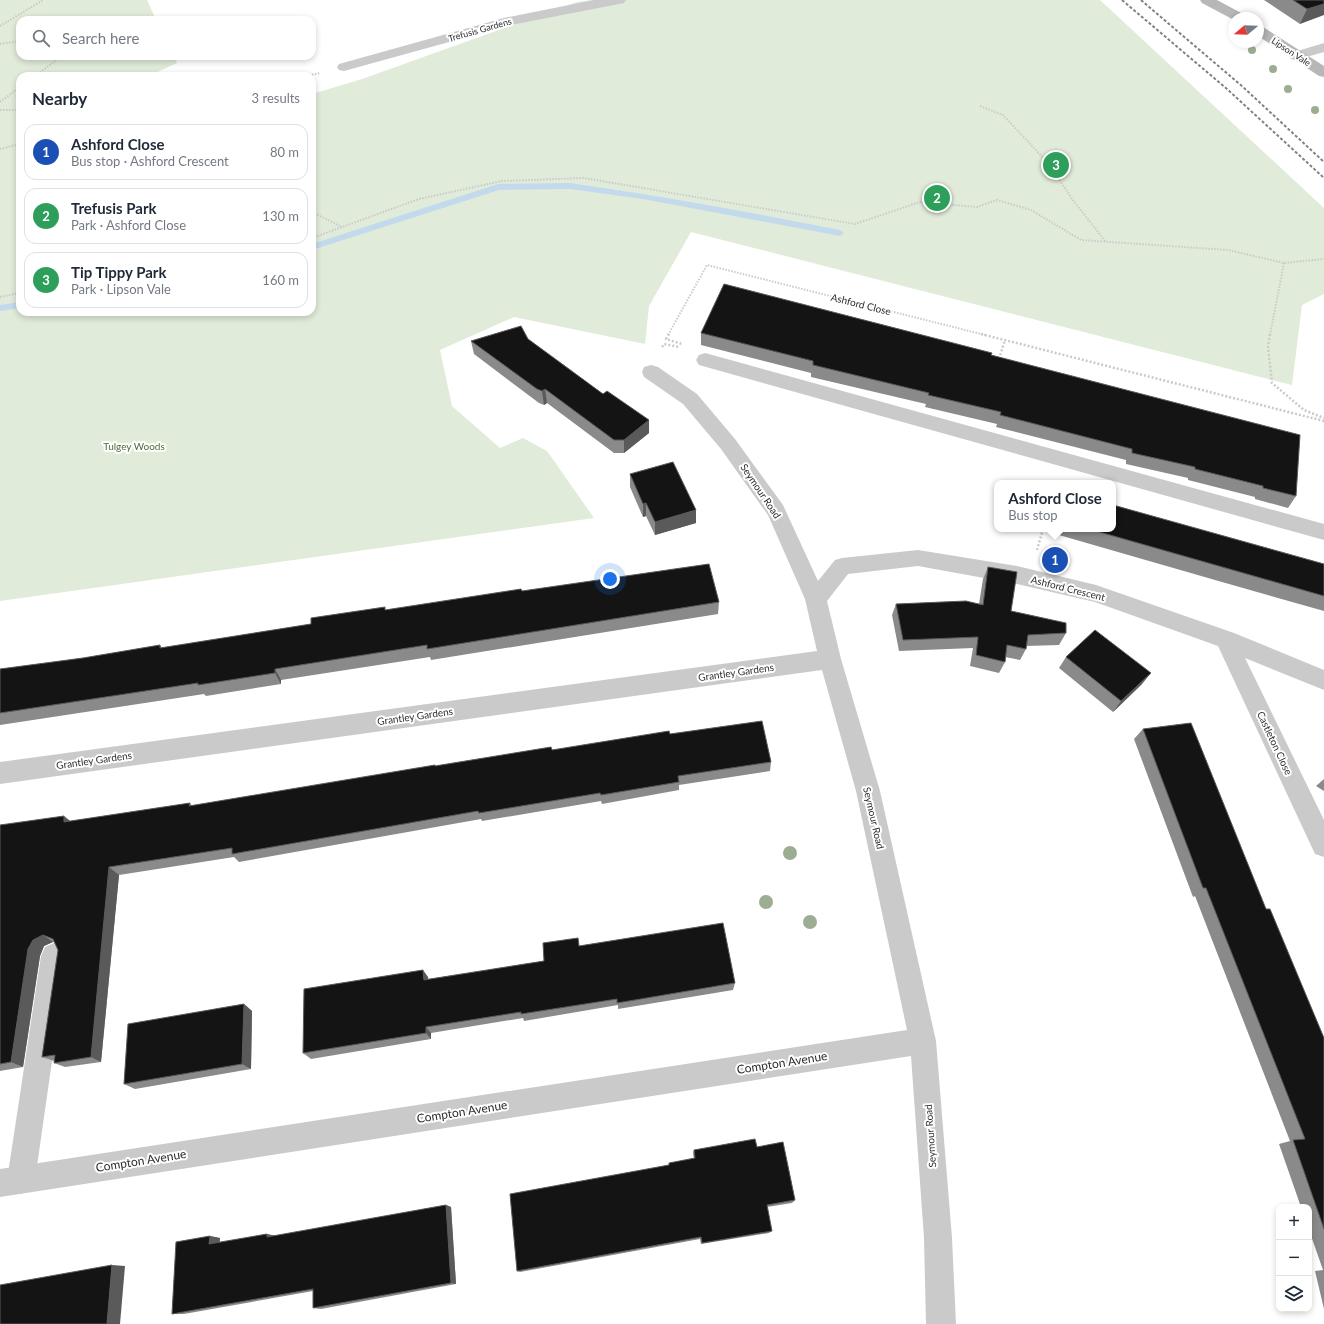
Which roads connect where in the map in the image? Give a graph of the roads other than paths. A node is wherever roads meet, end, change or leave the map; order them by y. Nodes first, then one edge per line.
1 (619, 0) edge
2 (1207, 0) edge
3 (1229, 12) edge
4 (1264, 34) edge
5 (1324, 47) edge
6 (1296, 56) junction
7 (344, 67) dead end
8 (1324, 73) edge
9 (705, 360) dead end
10 (651, 372) dead end
11 (1324, 532) edge
12 (816, 599) junction
13 (1226, 640) junction
14 (830, 660) junction
15 (1324, 680) edge
16 (0, 773) edge
17 (1324, 846) edge
18 (54, 956) edge
19 (923, 1041) junction
20 (11, 1182) edge
21 (941, 1324) edge

1 - 7 street, Trefusis Gardens
2 - 3 main road
4 - 6 main road, Lipson Vale
5 - 6 street
6 - 8 main road, Lipson Vale
9 - 11 street
10 - 12 street, Seymour Road
12 - 13 street, Ashford Crescent
12 - 14 street, Seymour Road
13 - 15 street, Ashford Crescent
13 - 17 street, Castleton Close
14 - 16 street, Grantley Gardens
14 - 19 street, Seymour Road
18 - 20 street
19 - 20 street, Compton Avenue
19 - 21 street, Seymour Road

